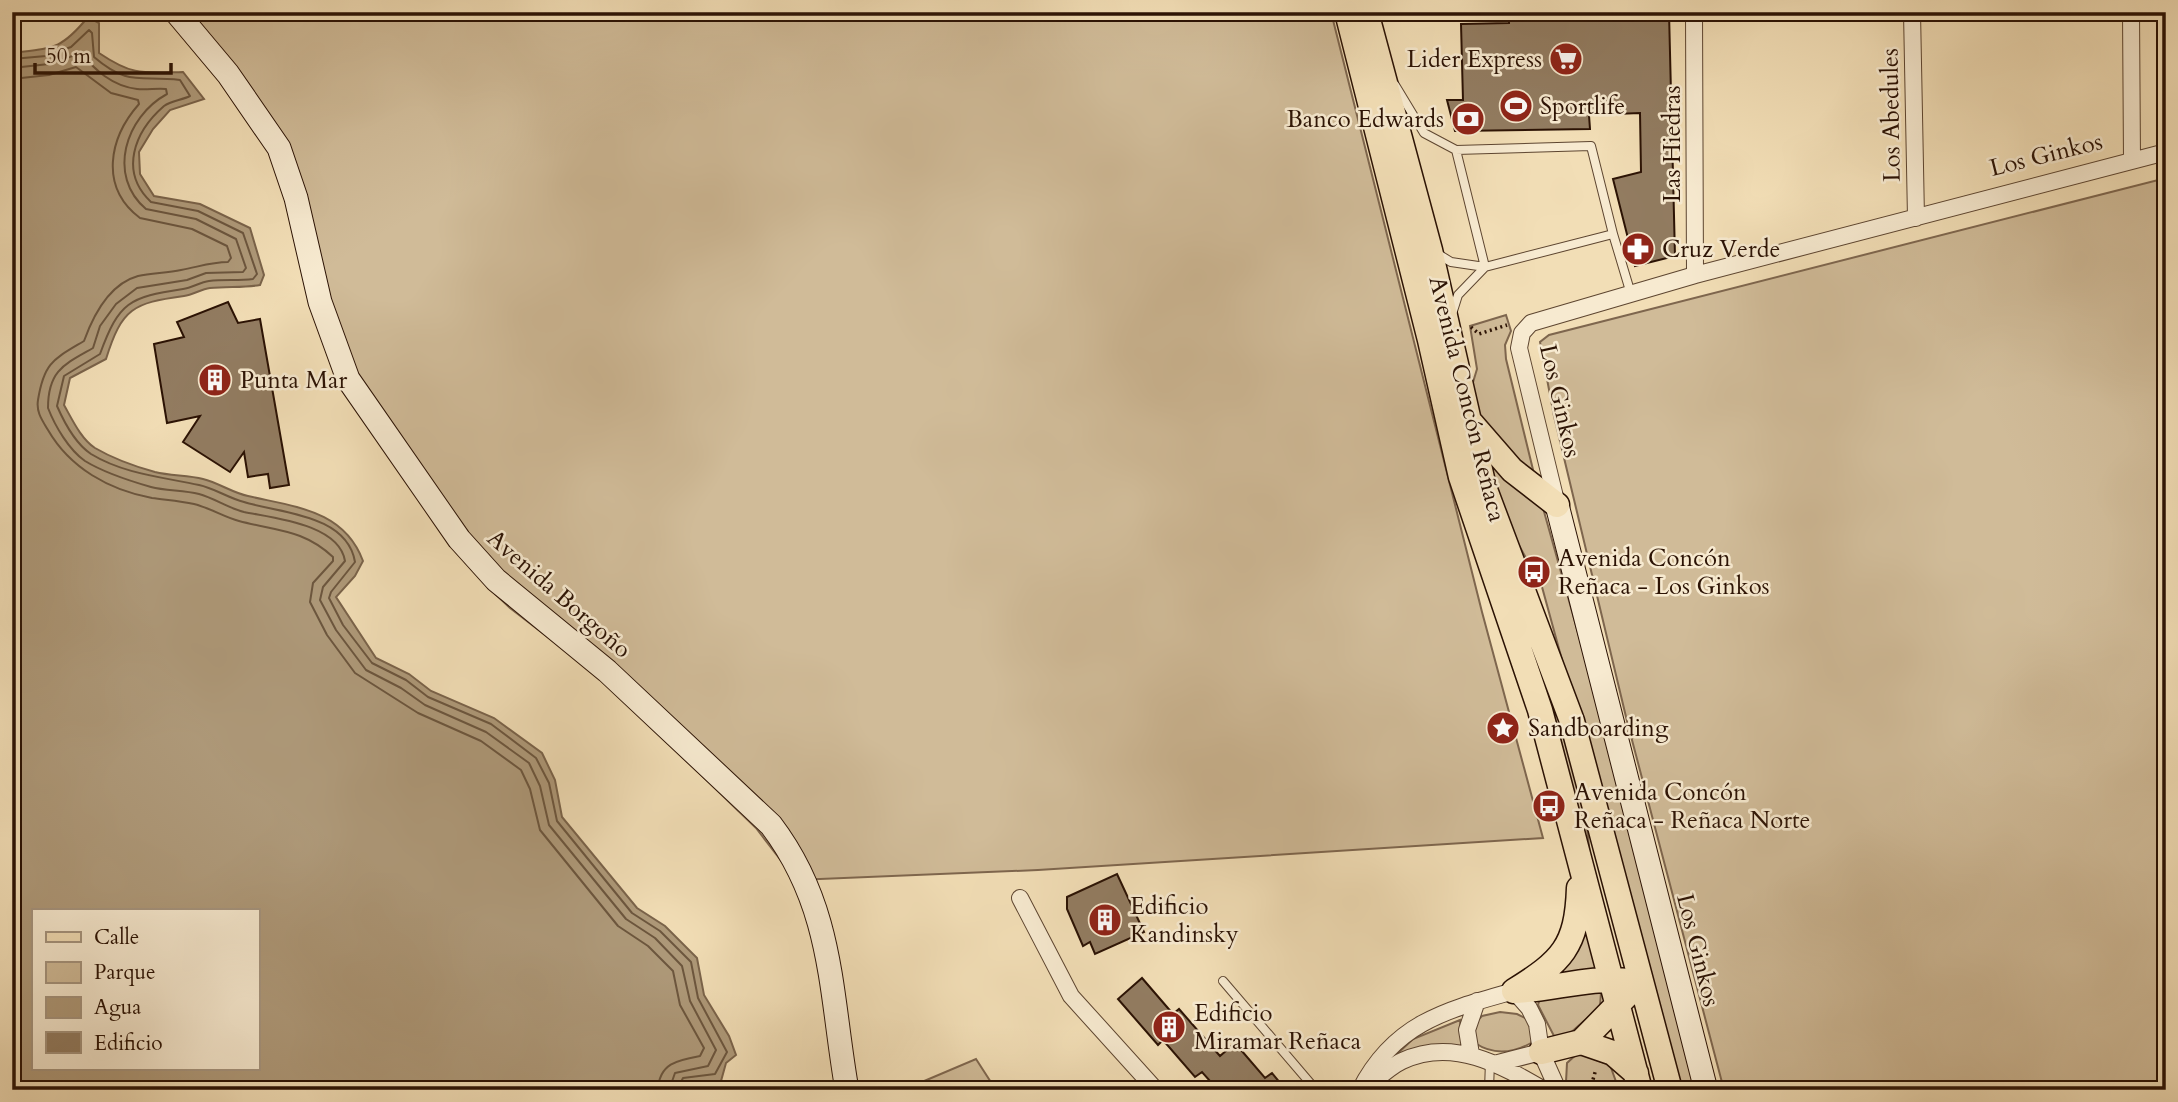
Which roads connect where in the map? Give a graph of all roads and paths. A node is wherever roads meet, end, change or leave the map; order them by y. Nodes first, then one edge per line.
1 (1347, 12) edge
2 (1366, 12) edge
3 (1694, 12) edge
4 (1912, 12) edge
5 (2131, 12) edge
6 (184, 19) edge
7 (1381, 64) junction
8 (1456, 150) junction
9 (2166, 152) edge
10 (2132, 160) junction
11 (1916, 218) junction
12 (1404, 234) junction
13 (1614, 234) junction
14 (1430, 250) junction
15 (1485, 267) junction
16 (1695, 275) junction
17 (1631, 294) junction
18 (1517, 322) dead end
19 (1459, 328) junction
20 (1467, 418) junction
21 (1557, 505) junction
22 (1581, 863) junction
23 (1020, 898) dead end
24 (1223, 981) dead end
25 (1642, 983) junction
26 (1614, 990) junction
27 (1514, 991) junction
28 (1477, 1001) junction
29 (1581, 1042) junction
30 (1541, 1052) junction
31 (1471, 1054) junction
32 (1494, 1062) junction
33 (1638, 1081) edge
34 (847, 1090) edge
35 (1156, 1090) edge
36 (1312, 1090) edge
37 (1362, 1090) edge
38 (1489, 1090) edge
39 (1544, 1090) edge
40 (1558, 1090) edge
41 (1670, 1090) edge
42 (1706, 1090) edge

1 - 12 main road, Avenida Concón Reñaca
2 - 7 main road, Avenida Concón Reñaca
3 - 16 street, Las Hiedras
4 - 11 street, Los Abedules
5 - 10 street
6 - 34 main road, Avenida Borgoño
7 - 8 lane
7 - 14 main road, Avenida Concón Reñaca
8 - 13 lane
8 - 15 lane
9 - 10 street, Los Ginkos
10 - 11 street, Los Ginkos
11 - 16 street, Los Ginkos
12 - 14 lane
12 - 22 main road, Avenida Concón Reñaca
13 - 15 lane
13 - 17 lane
14 - 15 lane
14 - 19 main road, Avenida Concón Reñaca
15 - 19 lane
16 - 17 street, Los Ginkos
17 - 21 street, Los Ginkos
18 - 19 path
19 - 20 main road, Avenida Concón Reñaca
20 - 21 main road
20 - 25 main road, Avenida Concón Reñaca
21 - 42 main road, Los Ginkos
22 - 26 main road, Avenida Concón Reñaca
22 - 27 main road
23 - 35 street
24 - 36 lane
25 - 26 main road
25 - 41 main road, Avenida Concón Reñaca
26 - 27 main road
26 - 29 main road
26 - 33 main road, Avenida Concón Reñaca
27 - 28 street
27 - 30 street
28 - 31 street
28 - 37 street
29 - 30 main road
29 - 33 main road
30 - 32 street
30 - 40 street
31 - 32 street
31 - 37 street
32 - 38 lane
32 - 39 street

